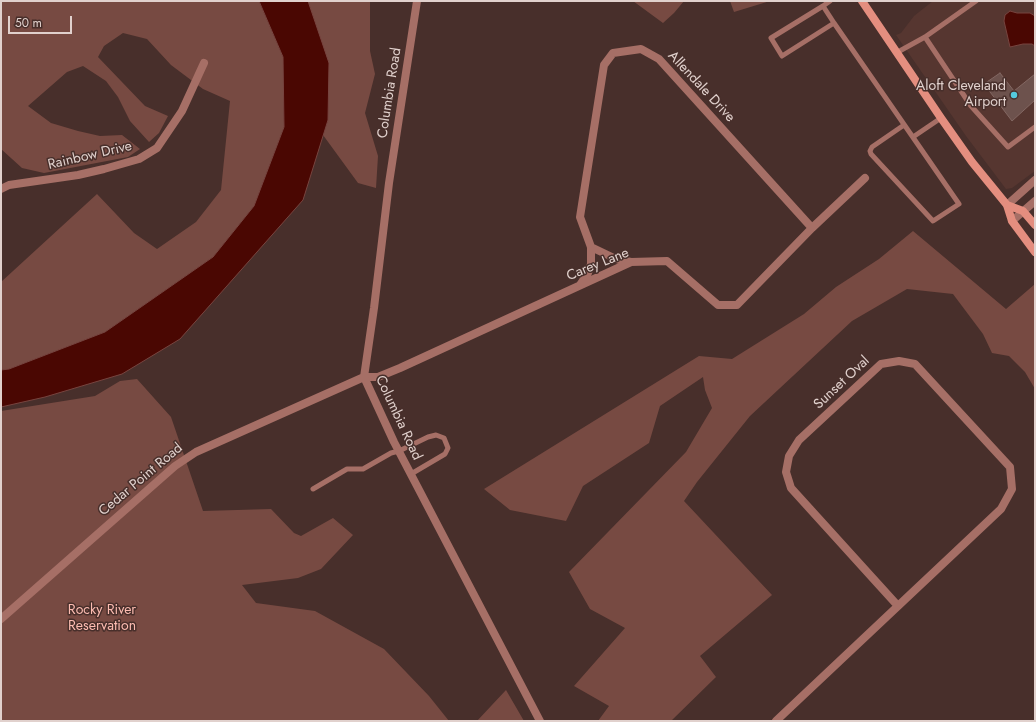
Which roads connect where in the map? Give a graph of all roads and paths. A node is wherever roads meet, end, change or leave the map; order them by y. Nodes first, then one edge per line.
1 (417, 1) edge
2 (830, 1) edge
3 (862, 1) edge
4 (976, 1) edge
5 (823, 6) junction
6 (834, 23) junction
7 (926, 37) junction
8 (896, 53) junction
9 (204, 63) dead end
10 (941, 118) junction
11 (904, 125) junction
12 (1035, 127) edge
13 (913, 137) junction
14 (864, 178) dead end
15 (1035, 180) edge
16 (1, 189) edge
17 (1035, 201) edge
18 (1007, 205) junction
19 (1023, 211) junction
20 (1012, 221) junction
21 (1035, 225) edge
22 (812, 228) junction
23 (592, 247) junction
24 (1035, 252) edge
25 (631, 262) junction
26 (580, 285) junction
27 (364, 377) junction
28 (398, 451) junction
29 (411, 474) junction
30 (313, 489) dead end
31 (898, 606) junction
32 (1, 619) edge
33 (540, 721) edge
34 (776, 721) edge

1 - 27 street, Columbia Road
2 - 5 lane
3 - 8 main road
4 - 7 lane
5 - 6 lane
5 - 6 lane
6 - 11 lane
7 - 8 lane
7 - 12 lane
8 - 10 main road
9 - 16 street, Rainbow Drive
10 - 13 lane
10 - 18 main road
11 - 13 lane
11 - 13 lane
14 - 22 street, Carey Lane
15 - 18 street
17 - 19 street
18 - 19 main road
18 - 20 main road
19 - 20 street
19 - 21 main road
20 - 24 main road
22 - 23 street, Allendale Drive
22 - 25 street, Carey Lane
23 - 25 street
23 - 26 street, Allendale Drive
25 - 26 street, Carey Lane
26 - 27 street, Carey Lane
27 - 28 street, Columbia Road
27 - 32 street, Cedar Point Road
28 - 29 street, Columbia Road
28 - 29 lane
28 - 30 lane
29 - 33 street, Columbia Road
31 - 31 street, Sunset Oval
31 - 34 street, Sunset Oval

